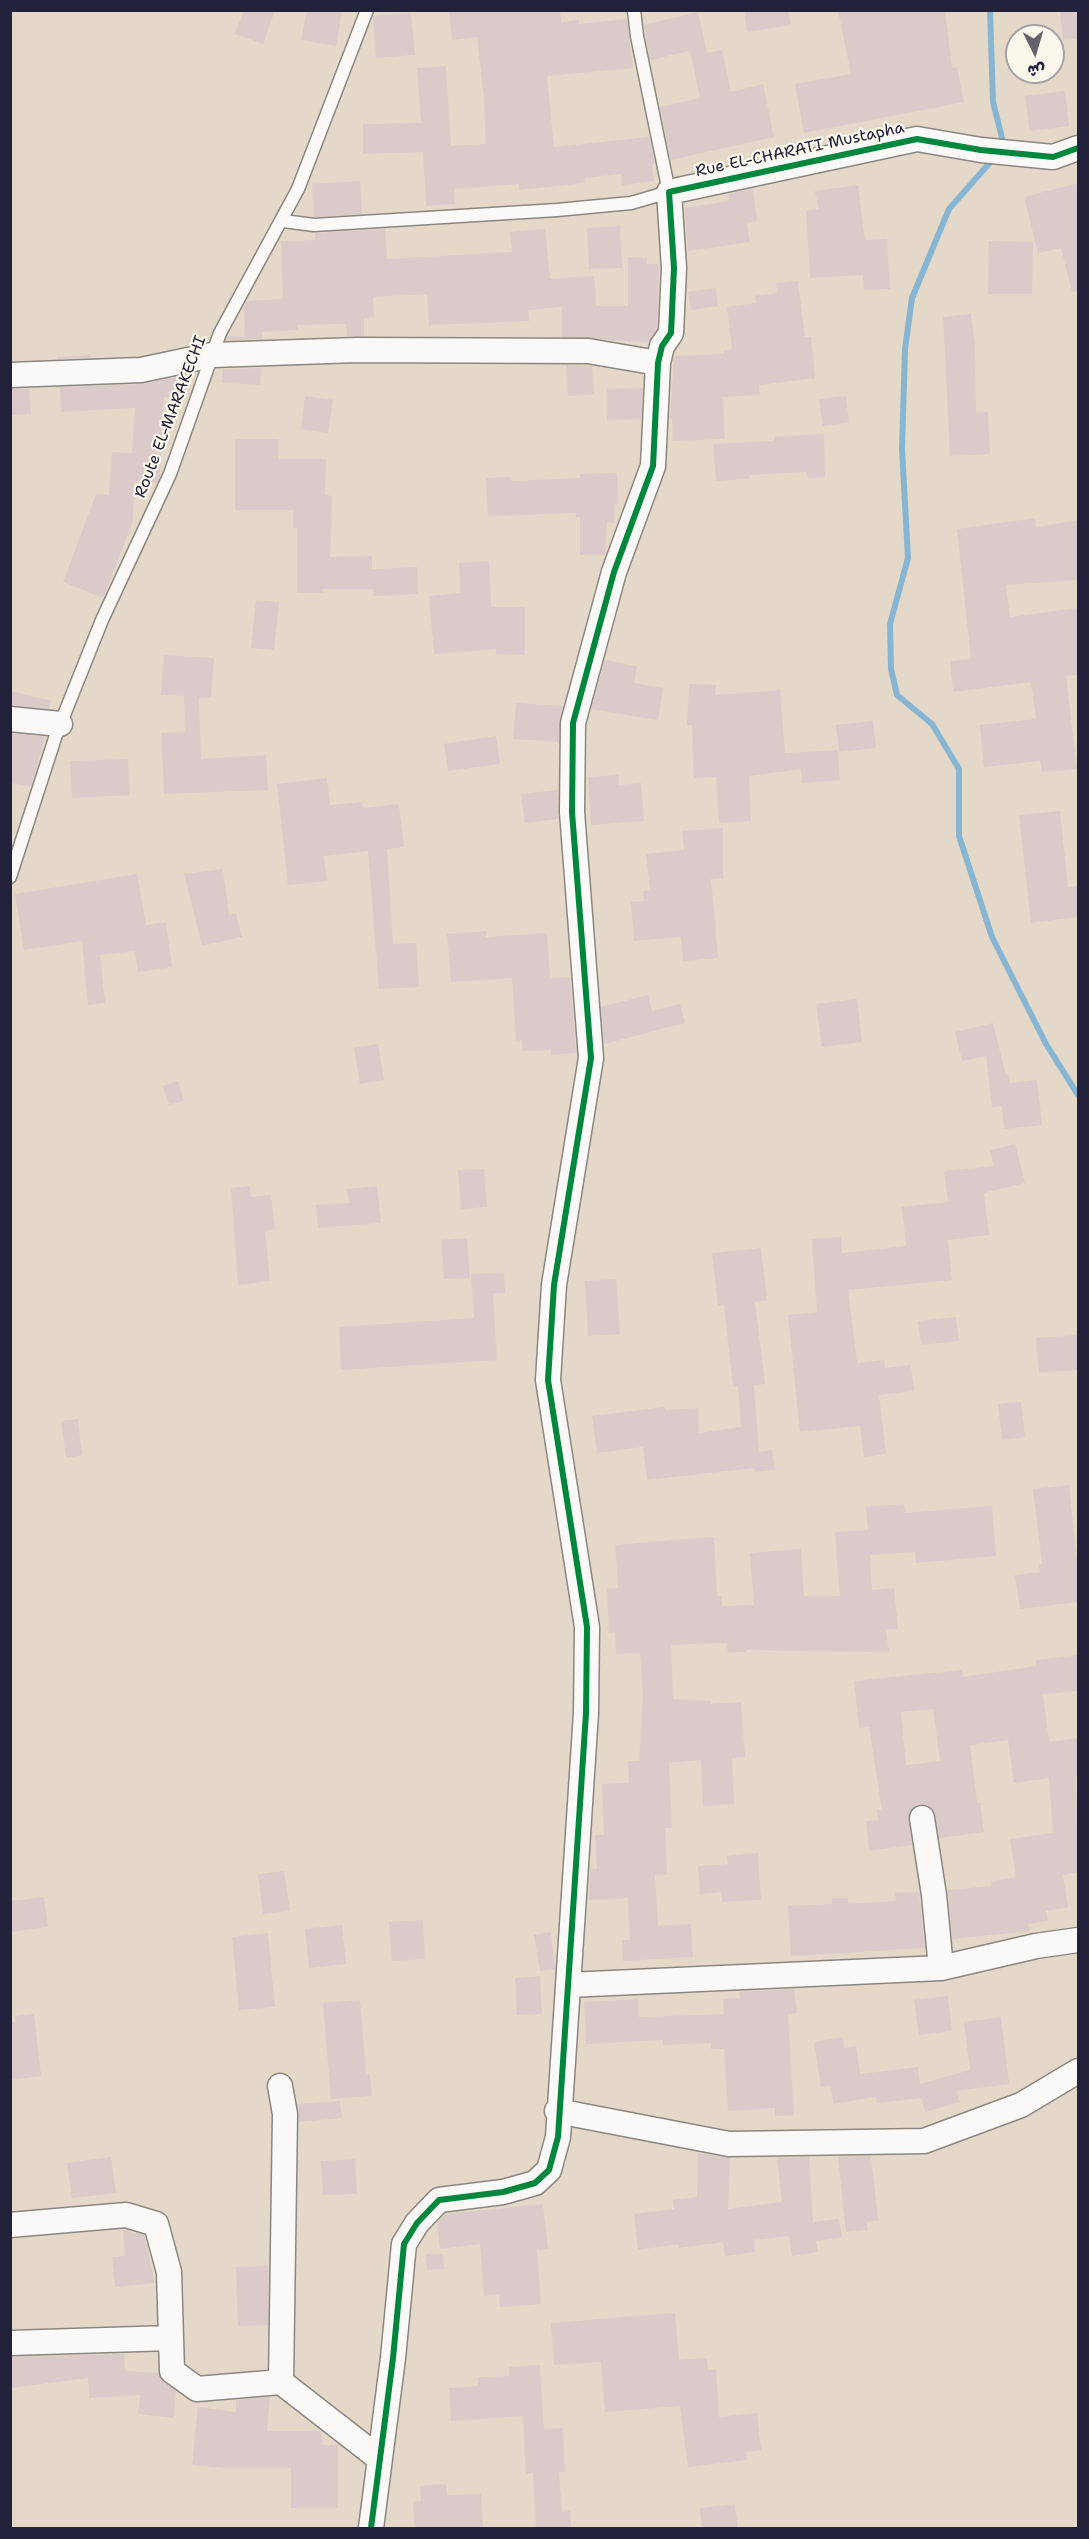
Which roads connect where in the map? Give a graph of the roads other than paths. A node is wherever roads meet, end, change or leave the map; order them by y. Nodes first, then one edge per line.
1 (367, 10) edge
2 (634, 10) edge
3 (1078, 148) edge
4 (669, 192) junction
5 (283, 221) junction
6 (212, 355) junction
7 (658, 363) junction
8 (10, 375) edge
9 (10, 719) edge
10 (60, 724) junction
11 (10, 877) edge
12 (922, 1818) dead end
13 (1078, 1940) edge
14 (941, 1968) junction
15 (568, 1984) junction
16 (1078, 2071) edge
17 (280, 2086) dead end
18 (557, 2111) junction
19 (10, 2225) edge
20 (171, 2338) junction
21 (10, 2343) edge
22 (281, 2382) junction
23 (380, 2459) junction
24 (371, 2529) edge

1 - 5 lane, Route EL-MARAKECHI
2 - 4 lane
3 - 4 street, Rue EL-CHARATI Mustapha
4 - 5 lane
4 - 7 street
5 - 6 lane, Route EL-MARAKECHI
6 - 7 street
6 - 8 street
6 - 10 lane, Route EL-MARAKECHI
7 - 15 street
9 - 10 street
10 - 11 lane, Route EL-MARAKECHI
12 - 14 street
13 - 14 street
14 - 15 street
15 - 18 street
16 - 18 street
17 - 22 street
18 - 23 street
19 - 20 street
20 - 21 street
20 - 22 street
22 - 23 street
23 - 24 street

